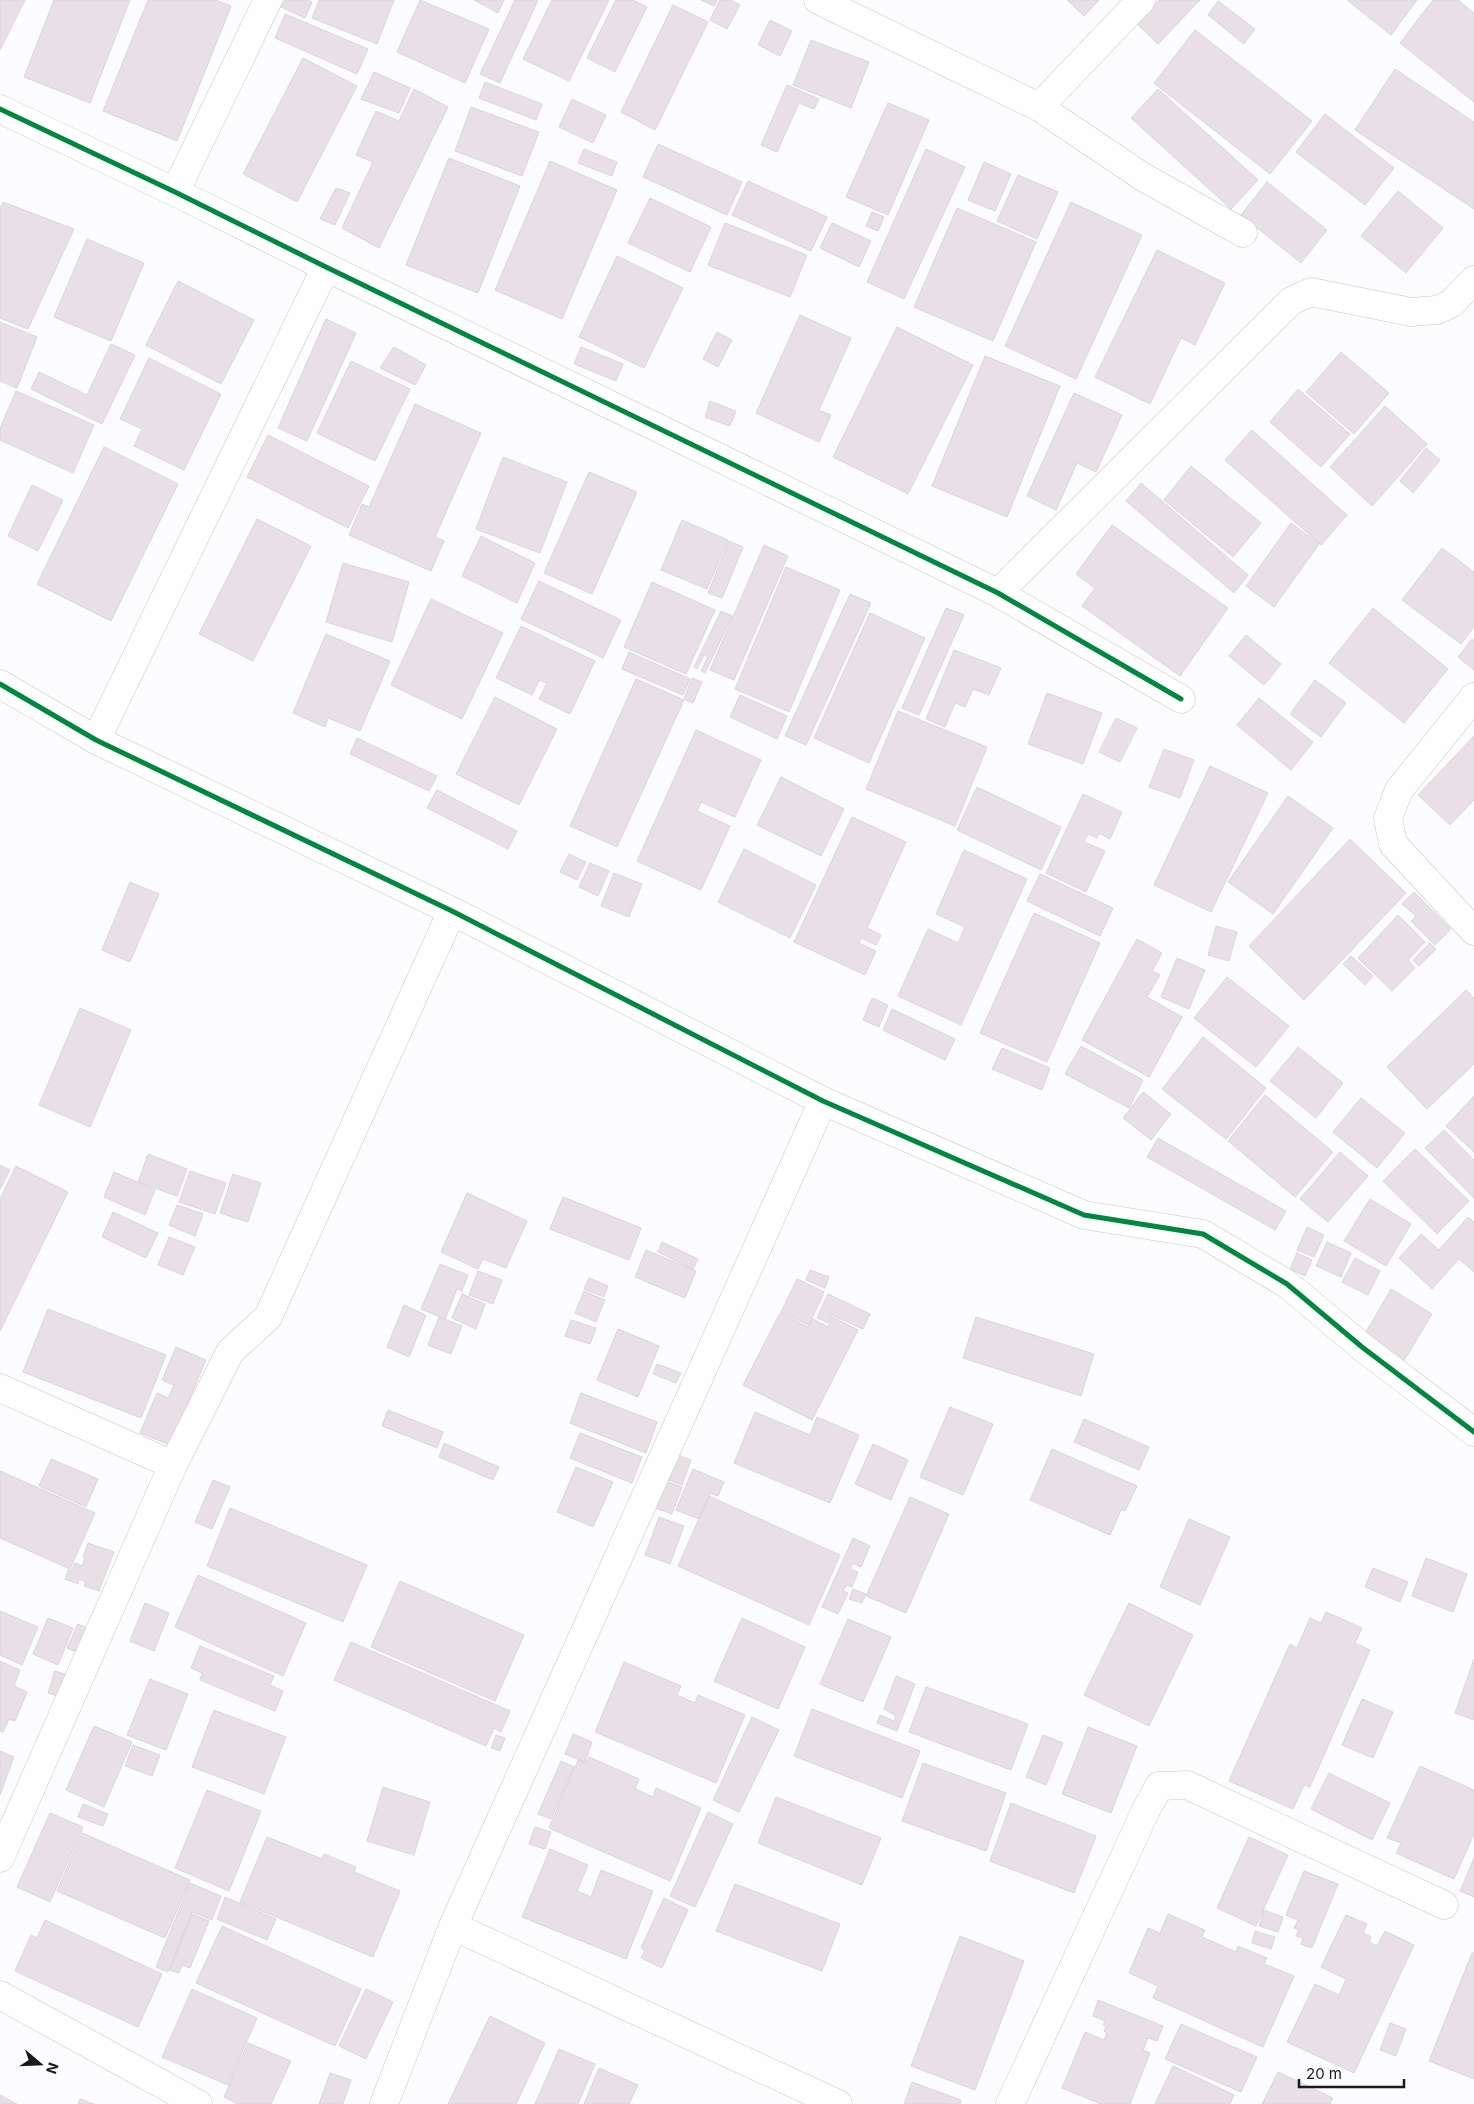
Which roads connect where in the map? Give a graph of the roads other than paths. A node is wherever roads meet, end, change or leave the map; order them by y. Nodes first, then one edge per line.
1 (268, 0) edge
2 (818, 0) edge
3 (1141, 0) edge
4 (1038, 107) junction
5 (0, 109) edge
6 (175, 192) junction
7 (1243, 233) dead end
8 (326, 267) junction
9 (1474, 280) edge
10 (998, 593) junction
11 (0, 684) edge
12 (1474, 697) edge
13 (1181, 699) dead end
14 (96, 740) junction
15 (452, 911) junction
16 (1474, 931) edge
17 (823, 1101) junction
18 (0, 1388) edge
19 (1474, 1432) edge
20 (173, 1465) junction
21 (0, 1858) edge
22 (1444, 1905) dead end
23 (453, 1926) junction
24 (0, 1994) edge
25 (198, 2104) edge
26 (384, 2104) edge
27 (838, 2104) edge
28 (1010, 2104) edge

1 - 6 street
2 - 4 street
3 - 4 street
4 - 7 street
5 - 6 street
6 - 8 street
8 - 10 street
8 - 14 street
9 - 10 street
10 - 13 street
11 - 14 street
12 - 16 street
14 - 15 street
15 - 17 street
15 - 20 street
17 - 19 street
17 - 23 street
18 - 20 street
20 - 21 street
22 - 28 street
23 - 26 street
23 - 27 street
24 - 25 street

